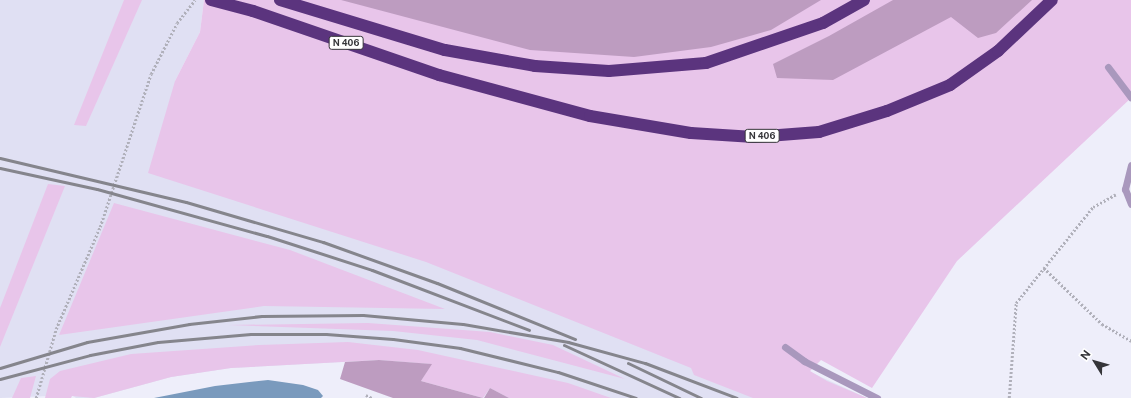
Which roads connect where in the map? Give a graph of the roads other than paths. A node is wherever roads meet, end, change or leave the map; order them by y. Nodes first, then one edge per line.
1 (211, 0) edge
2 (280, 0) edge
3 (864, 0) edge
4 (1052, 0) edge
5 (1108, 67) dead end
6 (1131, 97) edge
7 (1131, 165) edge
8 (1131, 204) edge
9 (785, 347) dead end
10 (877, 398) edge

1 - 4 highway, N 406
2 - 3 highway, N 406
5 - 6 lane
7 - 8 lane
9 - 10 lane

